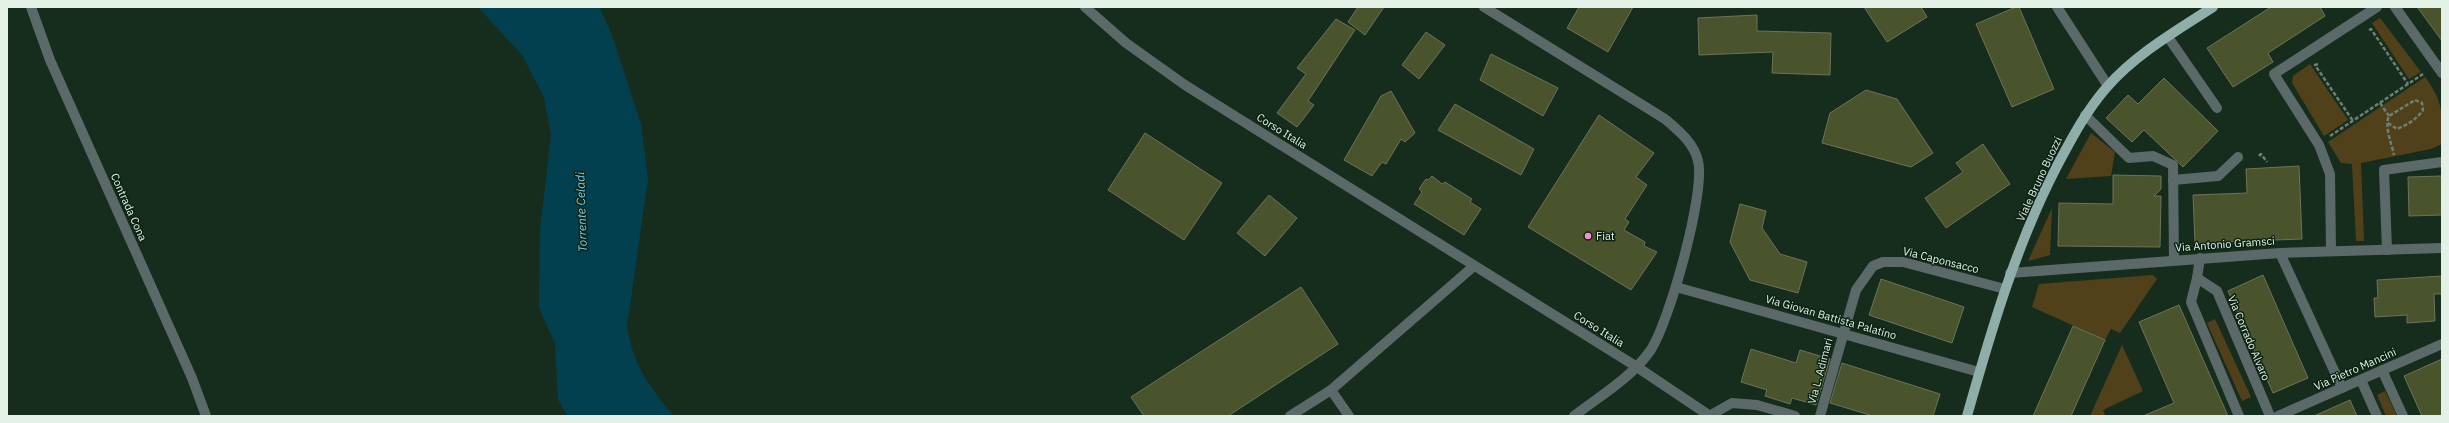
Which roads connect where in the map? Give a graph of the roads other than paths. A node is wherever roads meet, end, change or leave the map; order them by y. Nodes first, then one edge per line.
1 (31, 7) edge
2 (1085, 7) edge
3 (1484, 7) edge
4 (2057, 7) edge
5 (2213, 7) edge
6 (2377, 7) edge
7 (2395, 7) edge
8 (2168, 36) junction
9 (2442, 73) edge
10 (2108, 86) junction
11 (2217, 108) dead end
12 (2085, 115) junction
13 (2238, 157) dead end
14 (2442, 162) edge
15 (2173, 180) junction
16 (2442, 248) edge
17 (2387, 250) junction
18 (2331, 251) junction
19 (2280, 253) junction
20 (2200, 258) junction
21 (2174, 260) junction
22 (1474, 266) junction
23 (2010, 272) junction
24 (2197, 278) junction
25 (1676, 287) junction
26 (2005, 289) junction
27 (1843, 333) junction
28 (2442, 344) edge
29 (1637, 367) junction
30 (2382, 370) junction
31 (1979, 372) junction
32 (2361, 380) junction
33 (2342, 388) junction
34 (1331, 390) junction
35 (206, 416) edge
36 (1290, 416) edge
37 (1348, 416) edge
38 (1574, 416) edge
39 (1710, 416) edge
40 (1795, 416) edge
41 (1820, 416) edge
42 (1967, 416) edge
43 (2239, 416) edge
44 (2270, 416) edge
45 (2278, 416) edge
46 (2378, 416) edge
47 (2403, 416) edge

1 - 35 street, Contrada Cona
2 - 22 street, Corso Italia
3 - 25 street
4 - 10 street
5 - 8 main road, Viale Bruno Buozzi
6 - 18 street
7 - 9 street
8 - 10 main road, Viale Bruno Buozzi
8 - 11 street
10 - 12 main road, Viale Bruno Buozzi
12 - 15 street
12 - 23 main road, Viale Bruno Buozzi
13 - 15 street
14 - 17 street
15 - 21 street
16 - 17 street, Via Antonio Gramsci
17 - 18 street, Via Antonio Gramsci
18 - 19 street, Via Antonio Gramsci
19 - 20 street, Via Antonio Gramsci
19 - 33 street
20 - 21 street, Via Antonio Gramsci
20 - 24 street
21 - 23 street, Via Antonio Gramsci
22 - 29 street, Corso Italia
22 - 34 street
23 - 26 main road, Viale Bruno Buozzi
24 - 43 street
24 - 44 street, Via Corrado Alvaro
25 - 27 street, Via Giovan Battista Palatino
25 - 29 street
26 - 27 street, Via Caponsacco
26 - 31 main road, Viale Bruno Buozzi
27 - 31 street, Via Giovan Battista Palatino
27 - 41 street, Via L. Adimari
28 - 30 street, Via Pietro Mancini
29 - 38 street
29 - 39 street, Corso Italia
30 - 32 street, Via Pietro Mancini
30 - 47 street
31 - 42 main road, Viale Bruno Buozzi
32 - 33 street, Via Pietro Mancini
32 - 46 street
33 - 45 street, Via Pietro Mancini
34 - 36 street
34 - 37 street
39 - 40 street

